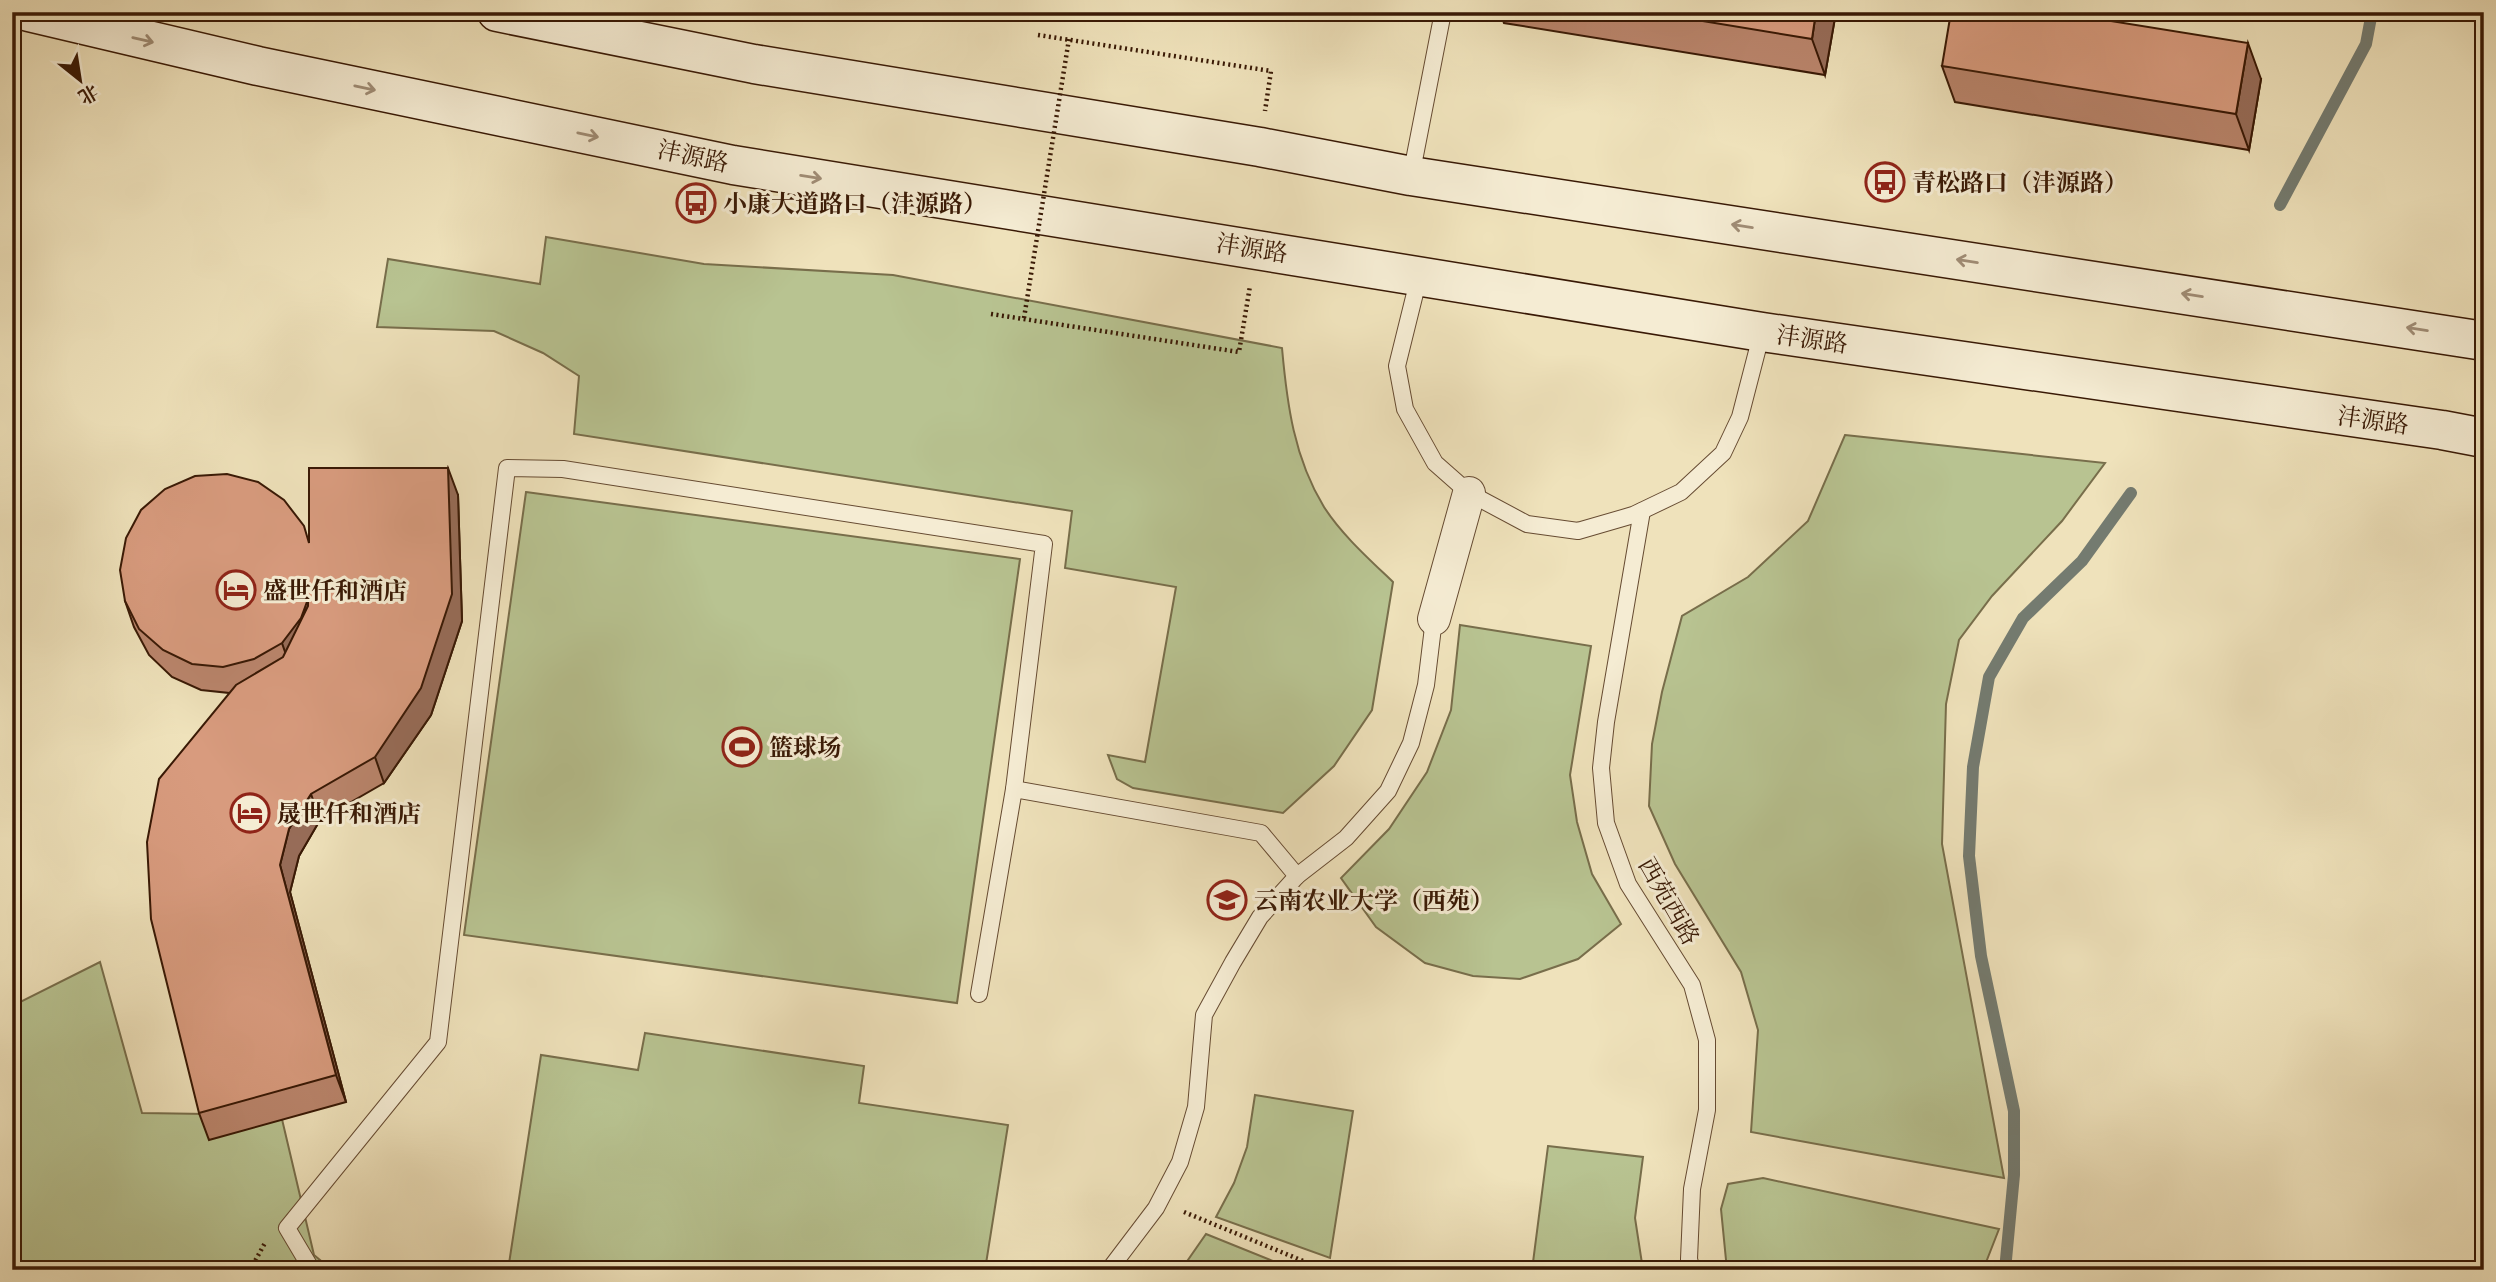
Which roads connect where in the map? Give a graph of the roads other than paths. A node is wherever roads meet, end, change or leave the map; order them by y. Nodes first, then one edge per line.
1 (29, 12) edge
2 (497, 12) edge
3 (1443, 12) edge
4 (1411, 176) junction
5 (1419, 275) junction
6 (1762, 332) junction
7 (2484, 341) edge
8 (2484, 439) edge
9 (1469, 493) junction
10 (1642, 511) junction
11 (1434, 619) joint
12 (1014, 789) junction
13 (1297, 876) junction
14 (979, 994) dead end
15 (312, 1270) edge
16 (1109, 1270) edge
17 (1692, 1270) edge

1 -> 5 main road, 沣源路
2 - 4 main road
3 - 4 lane
7 -> 4 main road
5 - 6 main road, 沣源路
5 - 9 lane
6 - 8 main road, 沣源路
6 - 10 lane
9 - 10 lane
9 - 11 street
10 - 17 lane, 西苑西路
11 - 13 lane
12 - 13 lane
12 - 14 lane
12 - 15 lane
13 - 16 lane

